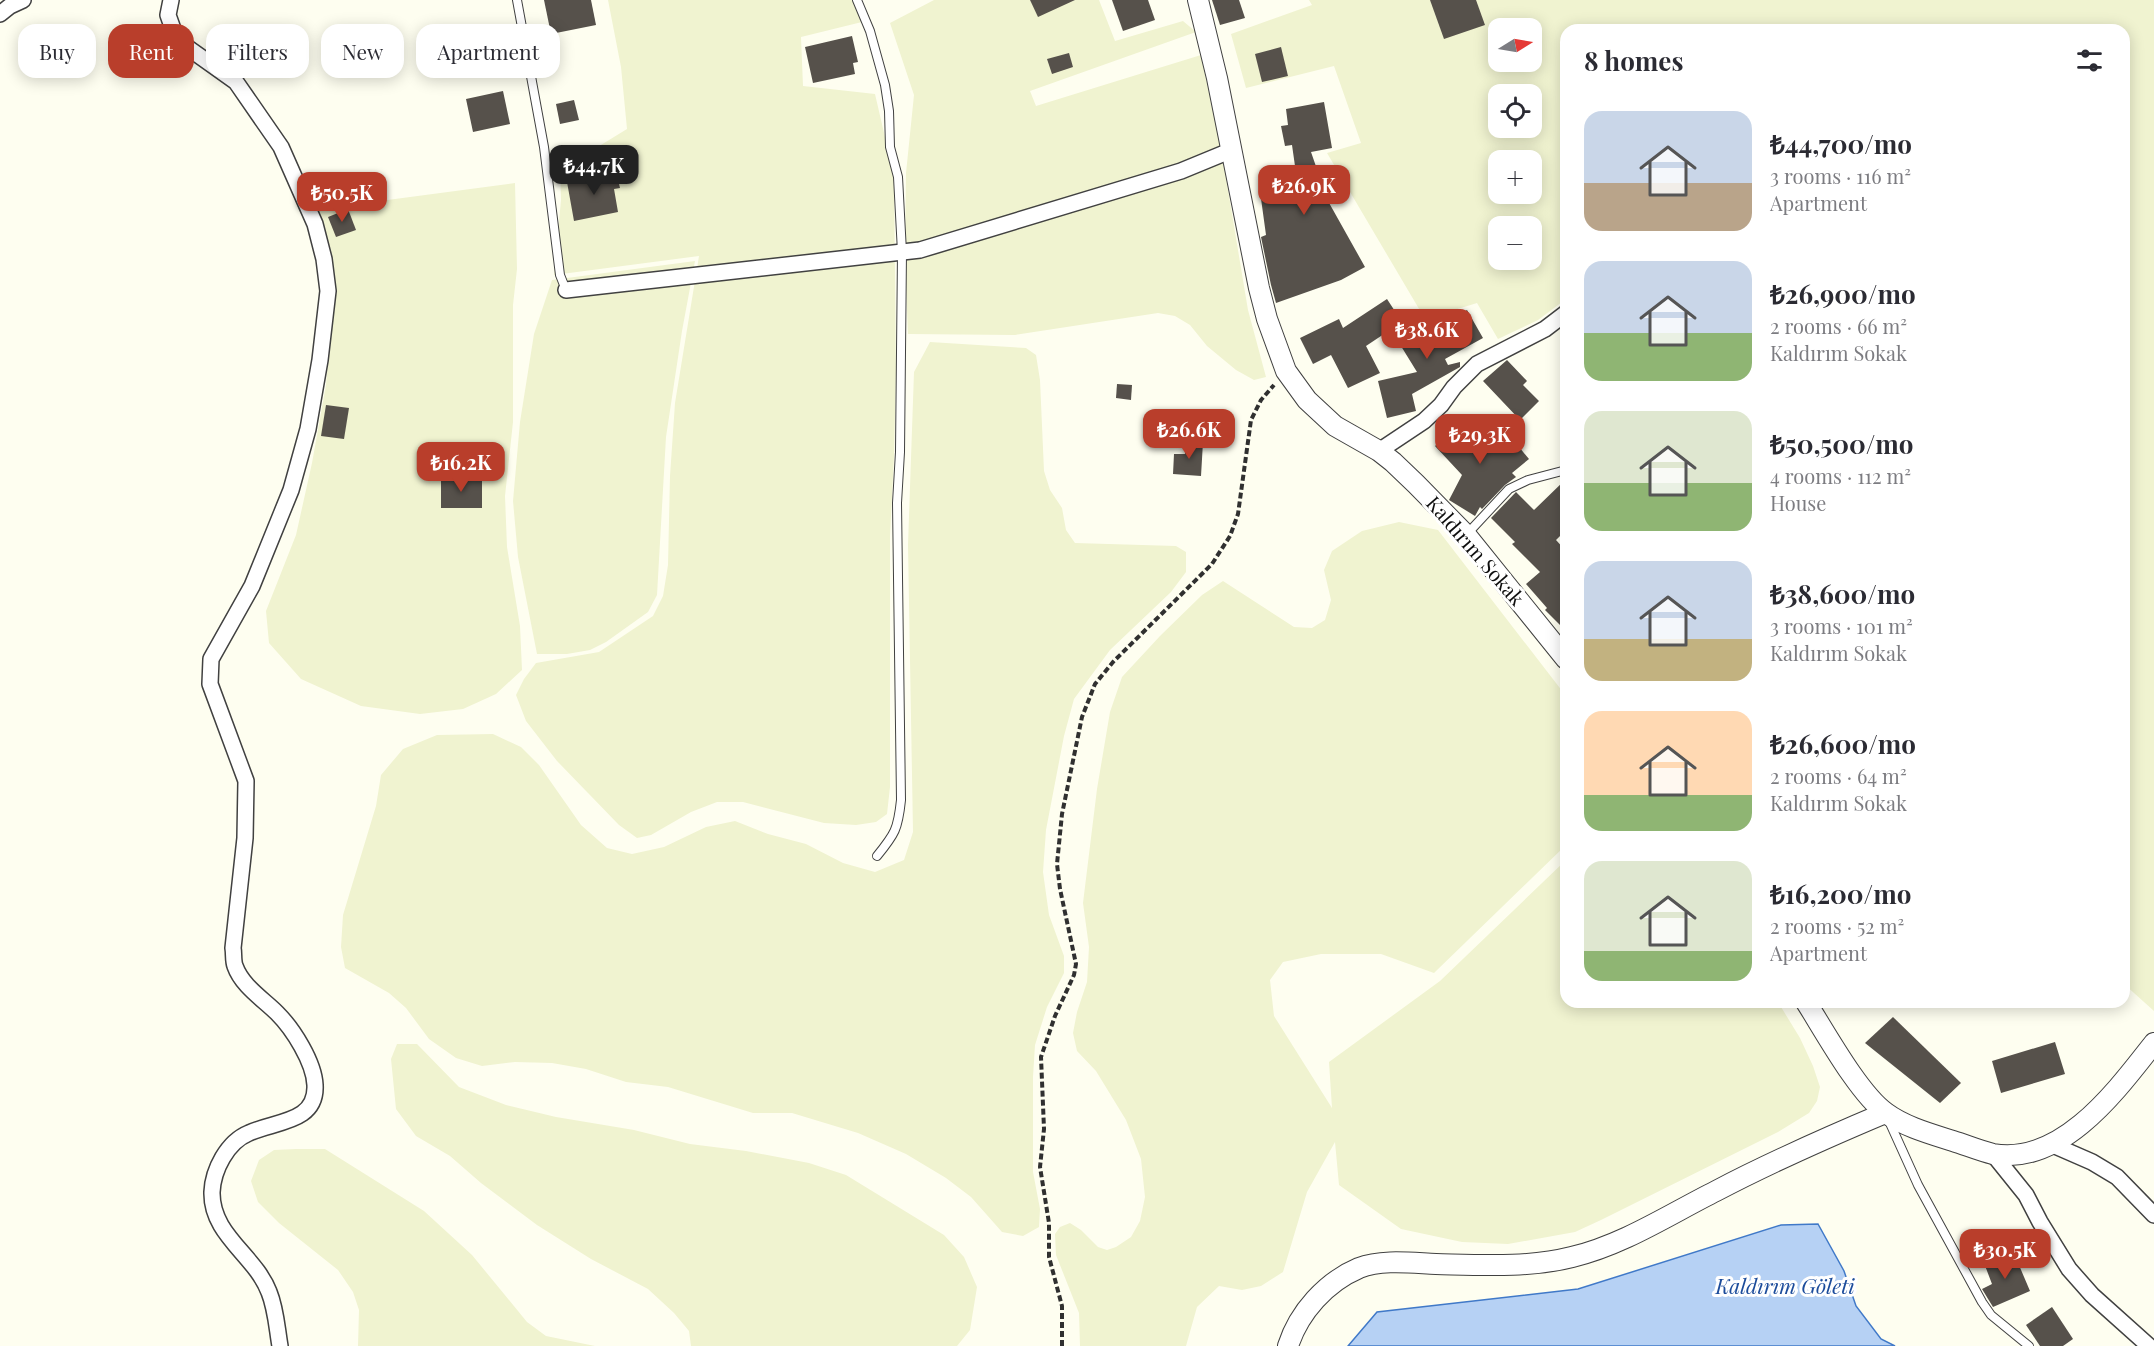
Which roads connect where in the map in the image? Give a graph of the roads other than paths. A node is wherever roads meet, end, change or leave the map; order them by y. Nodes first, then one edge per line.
1 (23, 0) edge
2 (171, 0) edge
3 (517, 0) edge
4 (857, 0) edge
5 (1198, 0) edge
6 (0, 14) edge
7 (1232, 150) junction
8 (902, 252) junction
9 (566, 290) joint
10 (1560, 318) edge
11 (1379, 452) junction
12 (1560, 472) edge
13 (1466, 535) junction
14 (1560, 652) edge
15 (877, 856) dead end
16 (1810, 1008) edge
17 (2154, 1042) edge
18 (1885, 1113) junction
19 (2053, 1144) junction
20 (1993, 1154) junction
21 (2154, 1215) edge
22 (280, 1346) edge
23 (1288, 1346) edge
24 (2029, 1346) edge
25 (2149, 1346) edge

1 - 6 street
2 - 22 street
3 - 9 lane
4 - 8 lane
5 - 7 street, Kaldırım Sokak
7 - 8 street
7 - 11 street, Kaldırım Sokak
8 - 9 street
8 - 15 lane
10 - 11 street
11 - 13 street, Kaldırım Sokak
12 - 13 lane
13 - 14 street, Kaldırım Sokak
16 - 18 street
17 - 19 street
18 - 20 street
18 - 23 street
18 - 24 lane
19 - 20 street
19 - 21 street
20 - 25 street

